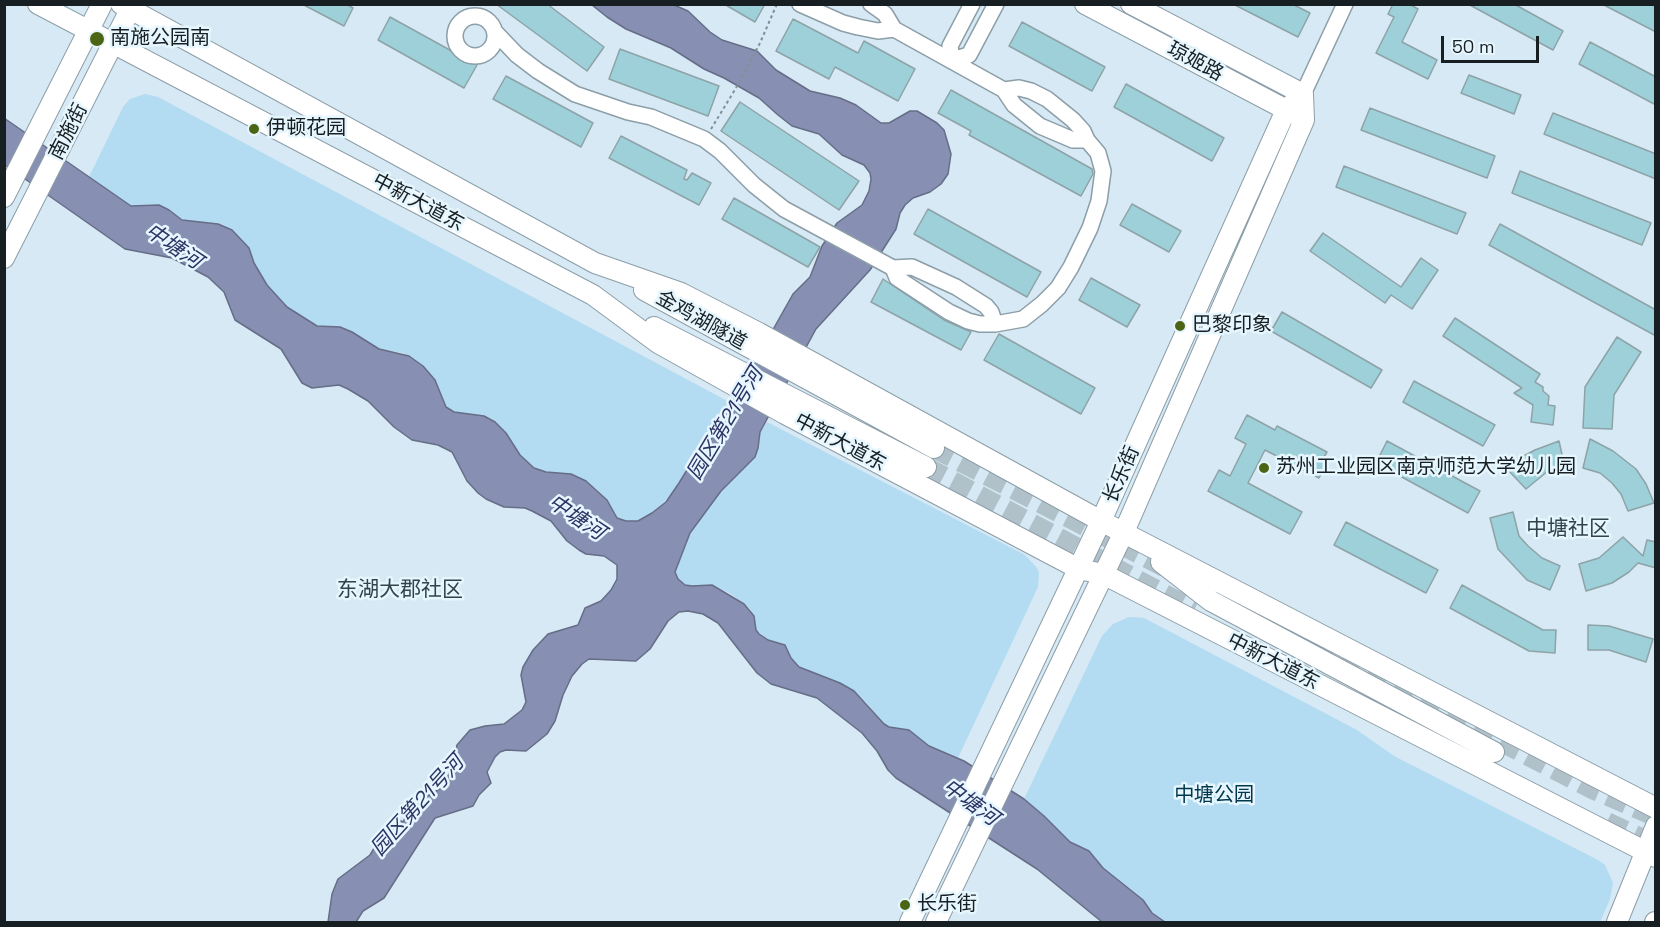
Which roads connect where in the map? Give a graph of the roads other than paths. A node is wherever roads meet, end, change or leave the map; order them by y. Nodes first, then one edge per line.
1 (38, 4) edge
2 (102, 4) edge
3 (478, 4) edge
4 (800, 4) edge
5 (872, 4) edge
6 (972, 4) edge
7 (996, 4) edge
8 (1085, 4) edge
9 (1131, 4) edge
10 (1346, 4) edge
11 (128, 6) edge
12 (894, 29) junction
13 (89, 32) junction
14 (114, 44) junction
15 (952, 60) junction
16 (1004, 90) junction
17 (1303, 94) junction
18 (1286, 110) junction
19 (1304, 120) junction
20 (1087, 140) junction
21 (4, 197) edge
22 (4, 258) edge
23 (595, 263) junction
24 (888, 265) junction
25 (593, 295) junction
26 (995, 324) junction
27 (934, 448) tunnel mouth
28 (926, 467) tunnel mouth
29 (1101, 521) junction
30 (1124, 532) junction
31 (1079, 568) junction
32 (1103, 574) junction
33 (1494, 752) dead end
34 (1656, 808) edge
35 (1656, 826) edge
36 (1650, 855) edge
37 (910, 922) edge
38 (936, 922) edge
39 (1617, 922) edge

1 - 13 main road, 中新大道东
2 - 13 main road, 南施街
3 - 24 street
4 - 12 street
5 - 12 street
6 - 15 street
7 - 15 street
8 - 18 main road, 琼姬路
9 - 17 main road, 琼姬路
10 - 17 street, 长乐街
11 - 14 main road, 南施街
11 - 23 main road, 中新大道东
12 - 15 street
13 - 14 main road, 中新大道东
13 - 21 main road, 南施街
14 - 22 main road, 南施街
14 - 25 main road, 中新大道东
15 - 16 street
16 - 20 street
16 - 20 street
17 - 18 main road, 长乐街
17 - 19 main road, 长乐街
18 - 19 main road, 琼姬路
18 - 29 main road, 长乐街
19 - 30 main road, 长乐街
20 - 26 street
23 - 27 main road, 金鸡湖隧道
23 - 29 main road, 中新大道东
24 - 26 street
24 - 26 street
25 - 28 main road, 金鸡湖隧道
25 - 31 main road, 中新大道东
29 - 30 main road, 中新大道东
29 - 31 main road, 长乐街
30 - 32 main road, 长乐街
30 - 33 main road
30 - 34 main road, 中新大道东
31 - 32 main road, 中新大道东
31 - 37 main road, 长乐街
32 - 36 main road, 中新大道东
32 - 38 main road, 长乐街
35 - 36 main road
36 - 39 main road

